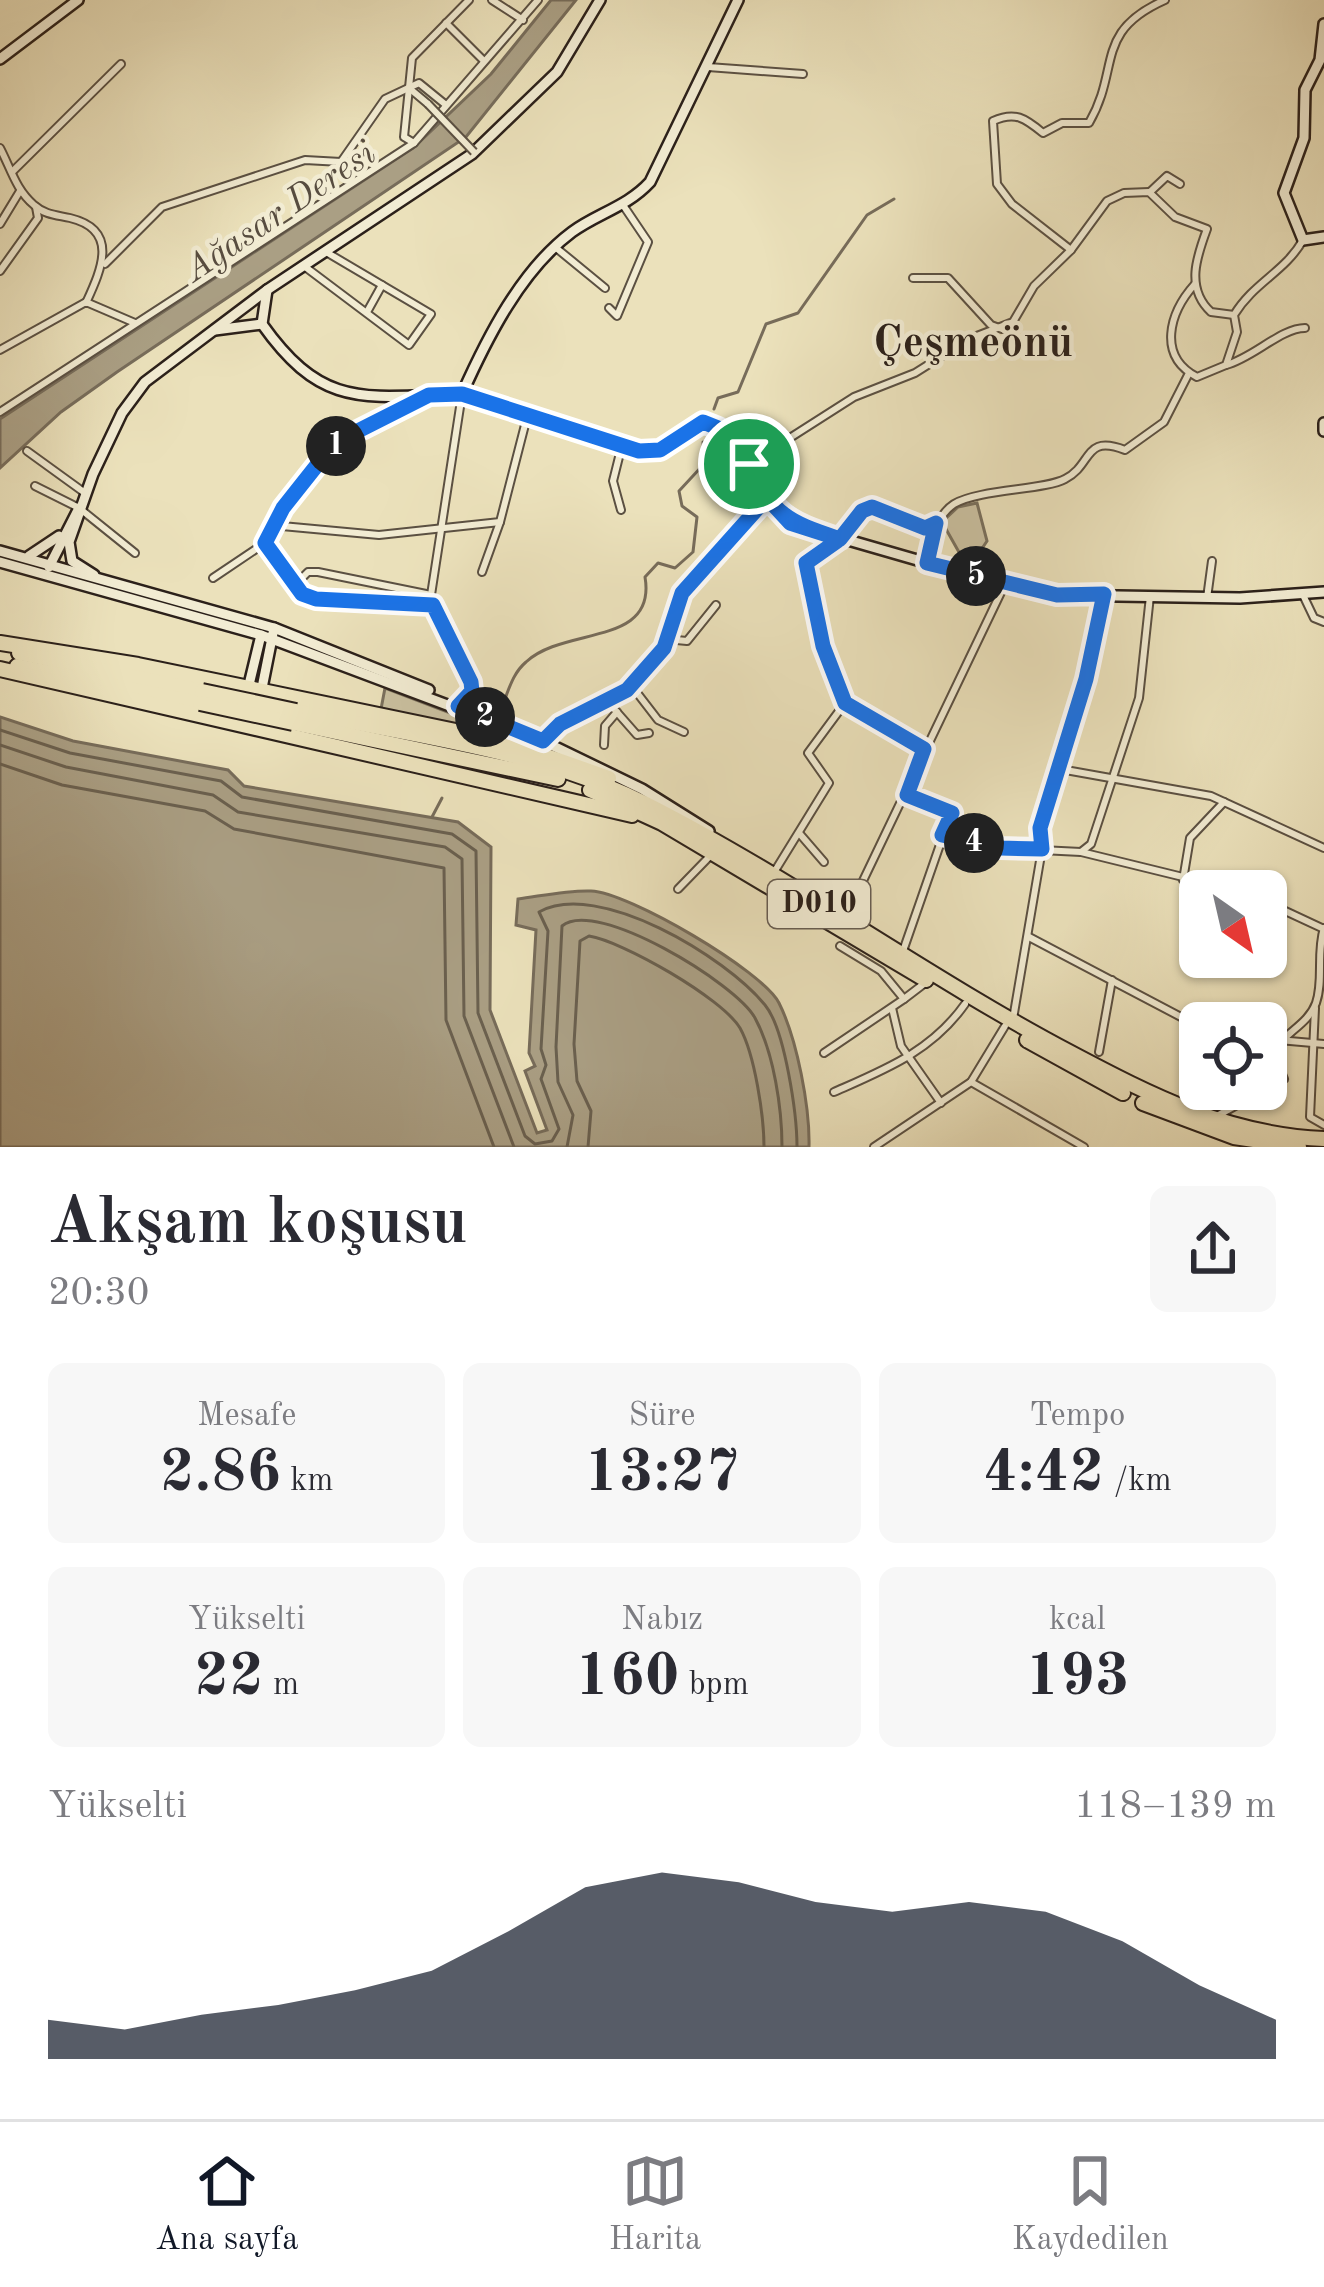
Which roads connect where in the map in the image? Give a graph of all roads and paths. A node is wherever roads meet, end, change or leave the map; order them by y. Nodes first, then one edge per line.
1 (78, 0) edge
2 (469, 0) edge
3 (492, 0) edge
4 (538, 0) edge
5 (600, 0) edge
6 (738, 0) edge
7 (1165, 0) edge
8 (523, 20) junction
9 (446, 23) junction
10 (1324, 25) edge
11 (0, 59) edge
12 (484, 61) junction
13 (121, 64) dead end
14 (708, 67) junction
15 (803, 74) dead end
16 (409, 88) junction
17 (446, 106) junction
18 (413, 143) junction
19 (0, 148) edge
20 (474, 152) junction
21 (12, 172) junction
22 (1180, 184) dead end
23 (20, 190) junction
24 (1149, 192) junction
25 (622, 206) junction
26 (36, 207) junction
27 (0, 224) edge
28 (1324, 237) edge
29 (1303, 240) junction
30 (555, 247) junction
31 (1071, 250) junction
32 (326, 252) junction
33 (105, 264) junction
34 (304, 266) junction
35 (0, 271) edge
36 (913, 278) dead end
37 (1195, 284) junction
38 (382, 285) junction
39 (605, 288) dead end
40 (267, 290) junction
41 (86, 302) junction
42 (610, 308) dead end
43 (367, 312) junction
44 (1234, 315) junction
45 (136, 323) junction
46 (262, 324) junction
47 (1305, 328) dead end
48 (1002, 329) junction
49 (210, 331) junction
50 (0, 350) edge
51 (1226, 365) junction
52 (1190, 373) junction
53 (462, 394) junction
54 (429, 395) junction
55 (0, 412) edge
56 (528, 412) junction
57 (622, 446) junction
58 (27, 451) dead end
59 (749, 464) junction
60 (35, 486) dead end
61 (85, 493) junction
62 (767, 498) junction
63 (621, 510) dead end
64 (75, 516) junction
65 (500, 522) junction
66 (936, 523) junction
67 (272, 525) junction
68 (440, 528) junction
69 (840, 539) junction
70 (265, 543) junction
71 (0, 551) edge
72 (135, 554) dead end
73 (21, 557) junction
74 (1212, 561) dead end
75 (0, 562) edge
76 (927, 563) junction
77 (52, 568) junction
78 (482, 572) dead end
79 (94, 574) junction
80 (213, 578) dead end
81 (1005, 584) junction
82 (296, 585) junction
83 (1324, 592) edge
84 (1104, 594) junction
85 (430, 595) junction
86 (1303, 595) junction
87 (1150, 596) junction
88 (1207, 598) junction
89 (433, 605) junction
90 (716, 605) dead end
91 (1324, 622) edge
92 (275, 634) junction
93 (261, 635) junction
94 (665, 639) junction
95 (0, 646) edge
96 (0, 666) edge
97 (631, 685) junction
98 (255, 690) junction
99 (201, 697) junction
100 (606, 700) junction
101 (845, 703) junction
102 (453, 704) junction
103 (617, 712) junction
104 (295, 717) junction
105 (247, 727) junction
106 (684, 732) dead end
107 (649, 733) dead end
108 (543, 741) junction
109 (604, 745) dead end
110 (924, 749) junction
111 (1060, 770) junction
112 (1114, 779) junction
113 (907, 795) junction
114 (1224, 802) junction
115 (662, 823) junction
116 (798, 831) junction
117 (942, 835) junction
118 (717, 847) junction
119 (1324, 848) edge
120 (1042, 849) junction
121 (1081, 852) junction
122 (824, 862) dead end
123 (1185, 870) edge
124 (773, 876) junction
125 (1179, 879) edge
126 (678, 889) dead end
127 (849, 910) dead end
128 (1287, 911) edge
129 (1324, 928) edge
130 (1029, 937) junction
131 (840, 946) dead end
132 (902, 954) junction
133 (1112, 980) junction
134 (927, 981) junction
135 (904, 999) junction
136 (965, 1004) junction
137 (1316, 1004) junction
138 (892, 1008) junction
139 (1324, 1012) edge
140 (1179, 1016) edge
141 (1008, 1024) junction
142 (1287, 1035) edge
143 (1287, 1040) edge
144 (1312, 1043) junction
145 (1324, 1044) edge
146 (1099, 1052) dead end
147 (824, 1053) dead end
148 (908, 1058) junction
149 (971, 1082) junction
150 (834, 1092) dead end
151 (941, 1103) junction
152 (1231, 1110) edge
153 (1214, 1120) junction
154 (1324, 1125) edge
155 (1324, 1139) edge
156 (874, 1147) edge
157 (1084, 1147) edge
158 (1299, 1147) edge

1 - 11 street
2 - 9 street
3 - 8 street
4 - 8 street
5 - 20 street
6 - 14 street
7 - 31 street
8 - 12 street
9 - 12 street
9 - 16 street
10 - 29 street
12 - 17 street
13 - 21 street
14 - 15 street
14 - 25 street
16 - 17 street
16 - 18 street
16 - 20 street, bridge
16 - 33 street
17 - 18 street
18 - 45 street
19 - 21 street
20 - 32 street
21 - 23 street
22 - 24 street
23 - 26 street
23 - 27 street
24 - 31 street
24 - 37 street
25 - 30 street
25 - 42 street
26 - 33 street
26 - 35 street
28 - 29 street
29 - 44 street
30 - 39 street
30 - 53 street
31 - 48 street
32 - 34 street
32 - 38 street
33 - 41 street
34 - 40 street
34 - 43 street
36 - 48 street
37 - 44 street
37 - 52 street
38 - 43 street
38 - 43 street
40 - 46 street
40 - 49 street
41 - 45 street
41 - 50 street
44 - 51 street
45 - 55 street
46 - 49 street
46 - 54 street
47 - 51 street
48 - 59 street
49 - 61 street
51 - 52 street
52 - 66 street
53 - 54 street
53 - 56 street
53 - 68 street
54 - 67 street
56 - 57 street
56 - 65 street
57 - 59 street
57 - 63 street
58 - 61 street
59 - 62 street
60 - 64 street
61 - 64 street
62 - 69 street
62 - 94 street
64 - 72 street
64 - 73 street
64 - 77 street
64 - 79 street
65 - 68 street
65 - 78 street
66 - 69 street
66 - 76 street
67 - 68 street
67 - 70 street
68 - 85 street
69 - 76 street
69 - 101 street
70 - 80 street
70 - 82 street
71 - 73 street
73 - 77 street
74 - 88 street
75 - 77 street
76 - 81 street
77 - 79 street
77 - 93 street
79 - 92 street
81 - 84 street
81 - 110 street
82 - 85 street
82 - 89 street
83 - 86 street
84 - 87 street
84 - 111 street
85 - 89 street
86 - 88 street
86 - 91 street
87 - 88 street
87 - 112 street
89 - 102 street
90 - 94 street
92 - 93 street
92 - 98 street
92 - 102 street
93 - 98 street
94 - 97 street
95 - 98 highway
95 - 99 highway, D010
96 - 99 highway, D010
96 - 105 highway
97 - 100 street
97 - 106 street
98 - 105 street
98 - 118 highway
99 - 104 highway, D010, bridge
100 - 103 street
100 - 108 street
101 - 110 street
101 - 116 street
102 - 108 street
103 - 107 street
103 - 109 street
104 - 115 highway, D010
104 - 124 highway, D010
105 - 115 highway
108 - 118 street
110 - 113 street
111 - 112 street
111 - 120 street
112 - 114 street
112 - 121 street
113 - 117 street
113 - 127 street
114 - 119 street
114 - 123 street
115 - 118 highway, D010
116 - 122 street
116 - 124 street
117 - 120 street
117 - 132 street
118 - 124 highway
118 - 126 street
118 - 134 highway, D010
120 - 121 street
120 - 130 street
121 - 125 street
124 - 132 highway, D010
128 - 129 street
129 - 137 street
130 - 133 street
130 - 141 street
131 - 135 street
132 - 141 highway, D010
133 - 140 street
133 - 146 street
134 - 135 street
134 - 136 highway, D010
135 - 138 street
136 - 141 highway, D010
136 - 148 street
137 - 139 street
137 - 142 street
137 - 144 street
138 - 147 street
138 - 148 street
141 - 149 street
141 - 153 highway, D010
141 - 158 highway, D010
143 - 144 street
144 - 145 street
144 - 154 street
148 - 150 street
148 - 151 street
149 - 151 street
149 - 157 street
151 - 156 street
152 - 153 street
153 - 155 highway, D010

